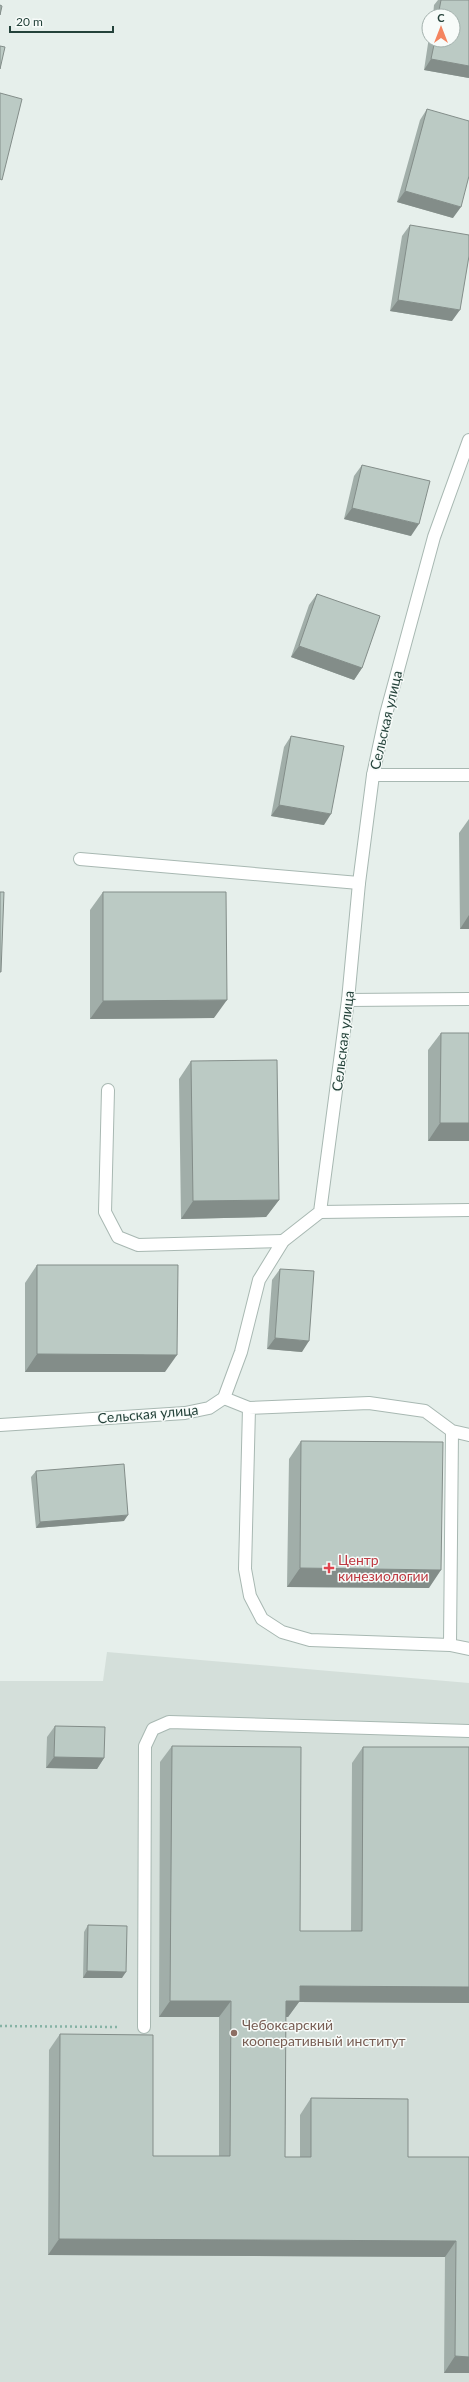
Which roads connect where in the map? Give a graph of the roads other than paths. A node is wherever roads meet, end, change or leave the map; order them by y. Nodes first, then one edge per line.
1 (469, 440) edge
2 (373, 775) junction
3 (469, 775) edge
4 (80, 859) dead end
5 (359, 883) junction
6 (348, 1000) junction
7 (469, 1000) edge
8 (108, 1090) dead end
9 (469, 1210) edge
10 (320, 1212) junction
11 (283, 1241) junction
12 (224, 1398) junction
13 (249, 1408) junction
14 (0, 1425) edge
15 (452, 1431) junction
16 (469, 1435) edge
17 (450, 1645) junction
18 (469, 1650) edge
19 (469, 1731) edge
20 (144, 2027) road end

1 - 2 street, Сельская улица
2 - 3 street
2 - 5 street, Сельская улица
4 - 5 street
5 - 6 street, Сельская улица
6 - 7 street
6 - 10 street, Сельская улица
8 - 11 street
9 - 10 street
10 - 11 street
11 - 12 street
12 - 13 street
12 - 14 street, Сельская улица
13 - 15 street
13 - 17 street
15 - 16 street
15 - 17 street
17 - 18 street
19 - 20 street

